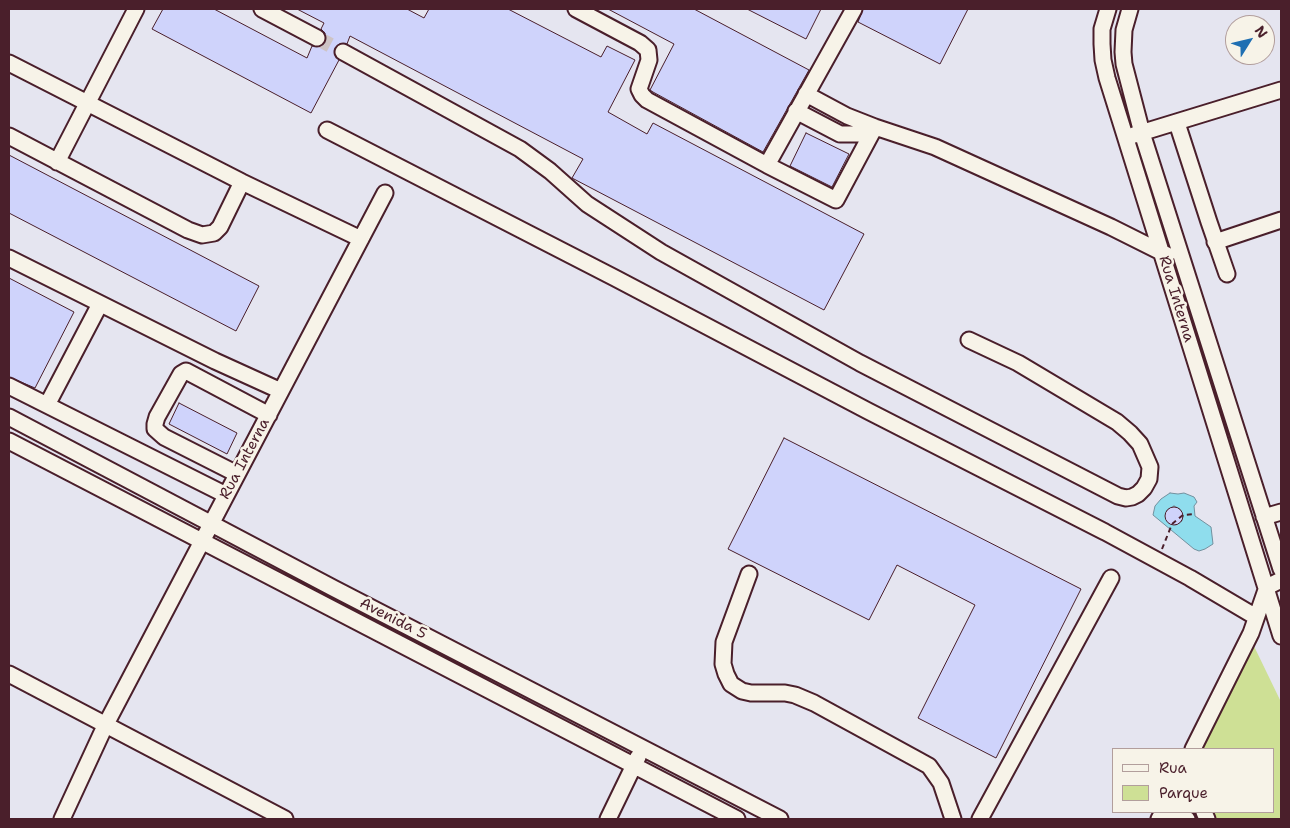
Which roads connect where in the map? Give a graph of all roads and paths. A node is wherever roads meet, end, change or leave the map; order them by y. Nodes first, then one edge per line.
1 (136, 9) edge
2 (262, 9) edge
3 (576, 9) edge
4 (854, 9) edge
5 (1108, 9) edge
6 (1130, 9) edge
7 (317, 38) tunnel mouth
8 (342, 52) tunnel mouth
9 (9, 63) edge
10 (1281, 90) edge
11 (806, 94) junction
12 (88, 102) junction
13 (796, 111) junction
14 (1177, 123) junction
15 (875, 127) junction
16 (327, 130) dead end
17 (1142, 132) junction
18 (9, 136) edge
19 (1126, 138) junction
20 (57, 162) junction
21 (767, 165) junction
22 (242, 182) junction
23 (385, 193) dead end
24 (1281, 220) edge
25 (361, 239) junction
26 (1215, 242) junction
27 (1163, 253) junction
28 (9, 258) edge
29 (1183, 261) junction
30 (1227, 274) dead end
31 (100, 304) junction
32 (969, 340) dead end
33 (9, 386) edge
34 (282, 391) junction
35 (47, 405) junction
36 (269, 415) junction
37 (9, 416) edge
38 (43, 434) junction
39 (9, 441) edge
40 (34, 454) junction
41 (237, 474) junction
42 (226, 495) junction
43 (1281, 512) edge
44 (1195, 514) dead end
45 (1264, 517) junction
46 (211, 523) junction
47 (201, 542) junction
48 (1158, 561) junction
49 (1281, 568) edge
50 (749, 574) dead end
51 (1111, 578) dead end
52 (1281, 580) edge
53 (1266, 587) junction
54 (359, 601) junction
55 (1256, 617) junction
56 (350, 618) junction
57 (426, 636) junction
58 (1281, 636) edge
59 (417, 654) junction
60 (9, 674) edge
61 (105, 726) junction
62 (1194, 748) edge
63 (642, 749) junction
64 (634, 766) junction
65 (1174, 813) edge
66 (62, 819) edge
67 (285, 819) edge
68 (608, 819) edge
69 (738, 819) edge
70 (780, 819) edge
71 (953, 819) edge
72 (980, 819) edge
73 (1187, 819) edge

1 - 12 lane
2 - 7 lane
3 - 21 lane
4 - 11 lane
5 - 19 lane, Rua Interna
6 - 17 lane
8 - 32 lane
9 - 12 lane
10 - 14 lane
11 - 13 lane
11 - 15 lane
12 - 20 lane
12 - 22 lane
13 - 15 lane
13 - 21 lane
14 - 17 lane
14 - 26 lane
15 - 21 lane
15 - 27 lane
16 - 48 lane
17 - 19 lane
17 - 29 lane
18 - 20 lane
19 - 27 lane, Rua Interna
20 - 22 lane
22 - 25 lane
23 - 25 lane, Rua Interna
24 - 26 lane
25 - 34 lane, Rua Interna
26 - 30 lane
27 - 29 lane
27 - 53 lane, Rua Interna
28 - 31 lane
29 - 45 lane
31 - 34 lane
31 - 35 lane
33 - 35 lane
34 - 36 lane, Rua Interna
35 - 42 lane
36 - 41 lane, Rua Interna
36 - 41 lane
37 - 38 lane, Avenida 5
38 - 40 lane
38 - 46 lane, Avenida 5
39 - 40 lane, Avenida 5
40 - 47 lane, Avenida 5
41 - 42 lane, Rua Interna
42 - 46 lane, Rua Interna
43 - 45 lane
44 - 48 path
45 - 49 lane
46 - 47 lane, Rua Interna
46 - 54 lane, Avenida 5
47 - 56 lane, Avenida 5
47 - 61 lane, Rua Interna
48 - 55 lane
50 - 71 lane
51 - 72 lane
52 - 53 lane
53 - 55 lane
53 - 58 lane, Rua Interna
54 - 56 lane
54 - 57 lane, Avenida 5
55 - 62 lane
56 - 59 lane, Avenida 5
57 - 59 lane
57 - 63 lane, Avenida 5
59 - 64 lane, Avenida 5
60 - 61 lane
61 - 66 lane, Rua Interna
61 - 67 lane
63 - 64 lane
63 - 70 lane, Avenida 5
64 - 68 lane
64 - 69 lane, Avenida 5
65 - 73 lane

